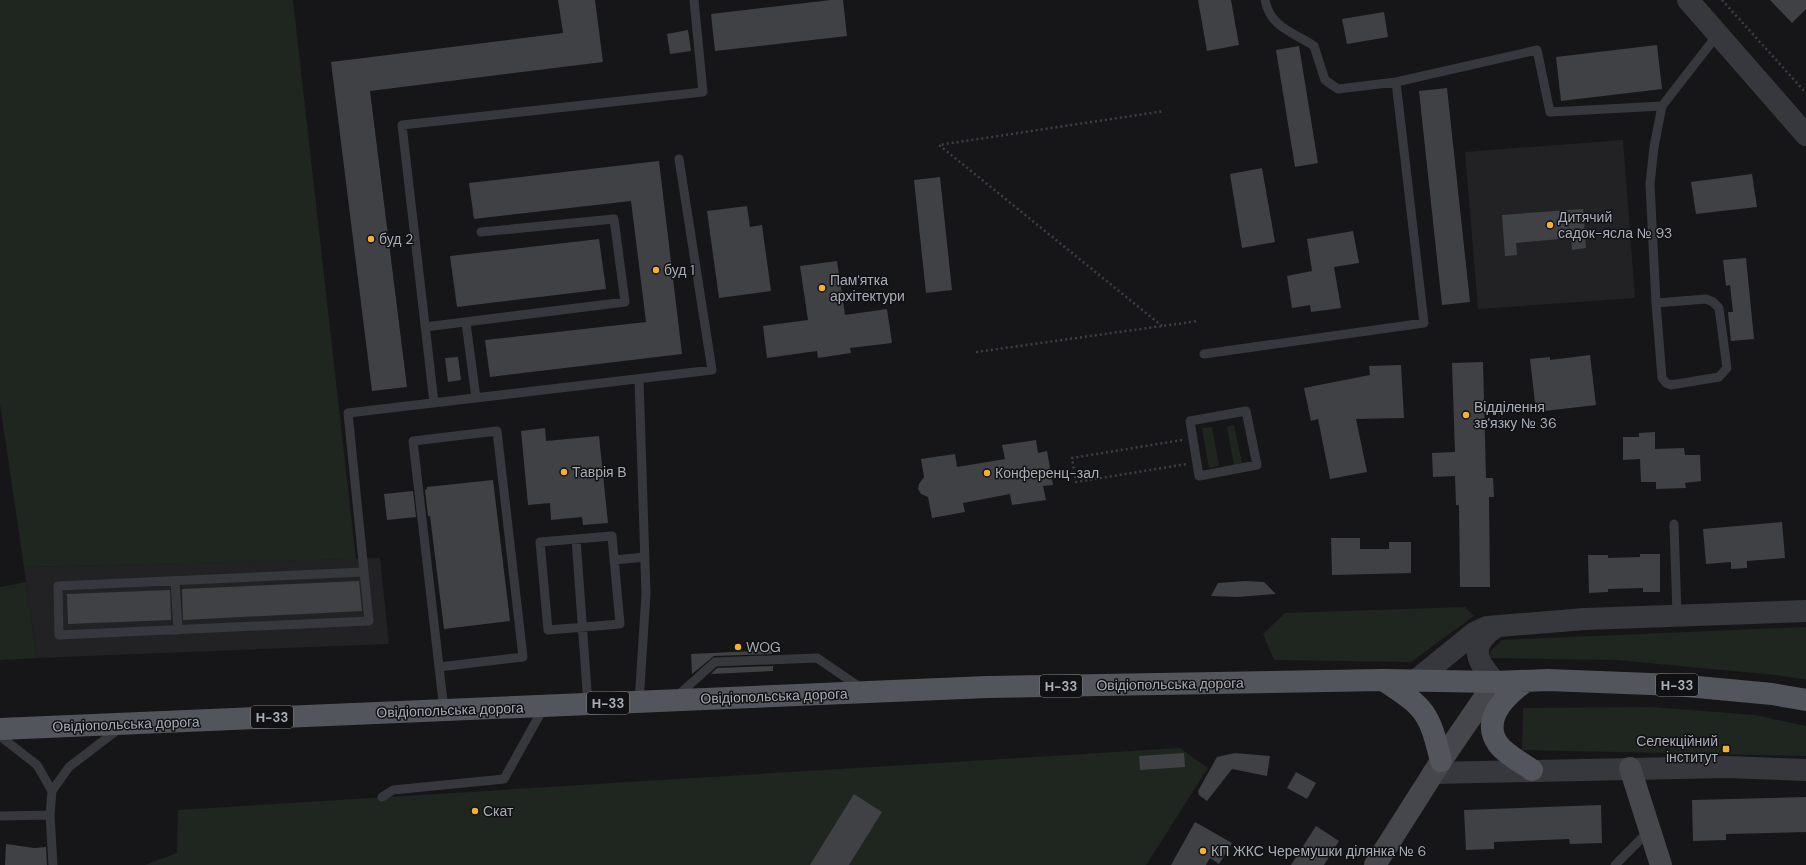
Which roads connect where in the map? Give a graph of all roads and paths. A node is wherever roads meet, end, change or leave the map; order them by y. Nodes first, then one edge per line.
1 (694, 0) edge
2 (1265, 0) edge
3 (1688, 0) edge
4 (1722, 0) edge
5 (1718, 34) junction
6 (1396, 82) junction
7 (1806, 93) edge
8 (1662, 106) junction
9 (1164, 112) dead end
10 (1806, 135) edge
11 (679, 159) dead end
12 (481, 232) dead end
13 (1656, 304) junction
14 (1198, 321) dead end
15 (466, 323) junction
16 (1162, 326) junction
17 (425, 327) junction
18 (976, 352) dead end
19 (1204, 354) dead end
20 (639, 379) junction
21 (476, 398) junction
22 (434, 403) junction
23 (1193, 438) junction
24 (1197, 462) junction
25 (1674, 524) dead end
26 (576, 539) junction
27 (645, 557) junction
28 (614, 560) junction
29 (364, 572) junction
30 (175, 581) junction
31 (1806, 611) edge
32 (1677, 615) junction
33 (1499, 625) junction
34 (582, 627) junction
35 (178, 630) junction
36 (439, 667) junction
37 (1383, 680) junction
38 (1415, 681) junction
39 (1526, 681) junction
40 (1495, 682) junction
41 (867, 692) junction
42 (672, 700) junction
43 (1806, 700) edge
44 (639, 702) junction
45 (588, 704) junction
46 (544, 706) junction
47 (444, 710) junction
48 (125, 724) junction
49 (0, 729) edge
50 (0, 736) edge
51 (1437, 767) junction
52 (1630, 768) junction
53 (1532, 770) junction
54 (1806, 770) edge
55 (52, 791) junction
56 (382, 797) dead end
57 (50, 815) junction
58 (0, 816) edge
59 (1650, 830) junction
60 (54, 865) edge
61 (1375, 865) edge
62 (1615, 865) edge
63 (1661, 865) edge

1 - 17 lane
2 - 6 lane
3 - 5 street
4 - 7 path
5 - 8 lane
5 - 10 street
6 - 8 lane
6 - 19 lane
8 - 13 lane
9 - 16 path
11 - 20 lane
12 - 15 lane
13 - 13 lane
14 - 16 path
15 - 17 lane
15 - 21 lane
16 - 18 path
17 - 22 lane
20 - 21 lane
20 - 27 lane
21 - 22 lane
22 - 29 lane
23 - 24 lane
23 - 24 lane
23 - 24 path
25 - 32 lane
26 - 28 lane
26 - 34 lane
26 - 34 lane
27 - 28 lane
27 - 44 lane
28 - 34 lane
29 - 30 lane
29 - 35 lane
30 - 35 lane
30 - 35 lane
31 - 32 street
32 - 33 street
33 - 38 street
33 - 40 street
34 - 45 lane
36 - 36 lane
36 - 47 lane
37 - 38 main road, Овідіопольська дорога / Н-33
37 - 41 main road, Овідіопольська дорога / Н-33
37 - 51 main road
38 - 40 main road, Овідіопольська дорога / Н-33
39 - 40 main road, Овідіопольська дорога / Н-33
39 - 43 main road, Овідіопольська дорога / Н-33
39 - 53 main road
40 - 51 main road
41 - 42 main road, Овідіопольська дорога / Н-33
41 - 42 lane
42 - 44 main road, Овідіопольська дорога / Н-33
44 - 45 main road, Овідіопольська дорога / Н-33
45 - 46 main road, Овідіопольська дорога / Н-33
46 - 47 main road, Овідіопольська дорога / Н-33
46 - 56 lane
47 - 48 main road, Овідіопольська дорога / Н-33
48 - 49 main road, Овідіопольська дорога / Н-33
48 - 55 lane
50 - 55 lane
51 - 53 street
51 - 61 main road
52 - 53 street
52 - 54 street
52 - 59 main road
55 - 57 lane
57 - 58 lane
57 - 60 lane
59 - 62 lane
59 - 63 main road

